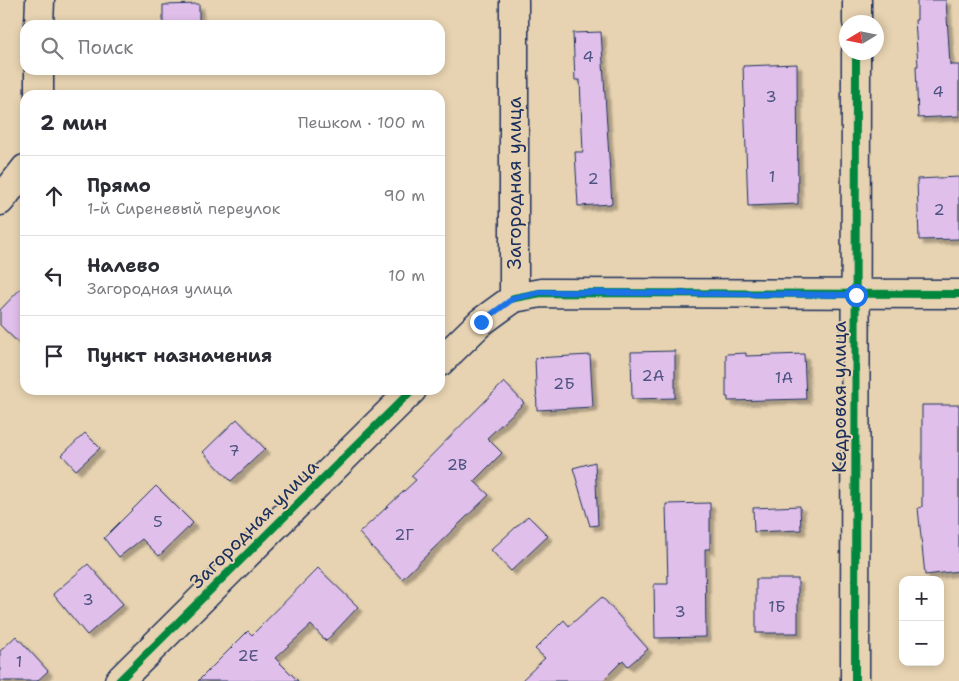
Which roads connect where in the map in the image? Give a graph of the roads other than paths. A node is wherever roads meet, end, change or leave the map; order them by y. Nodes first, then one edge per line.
1 (40, 0) edge
2 (514, 0) edge
3 (857, 0) edge
4 (856, 15) edge
5 (39, 20) edge
6 (856, 60) edge
7 (39, 75) edge
8 (39, 90) edge
9 (20, 175) edge
10 (0, 201) edge
11 (959, 294) edge
12 (856, 295) junction
13 (514, 298) junction
14 (445, 357) edge
15 (407, 395) edge
16 (118, 681) edge
17 (855, 681) edge

1 - 5 street
2 - 13 street, Загородная улица
3 - 4 street
6 - 12 street, Кедровая улица
7 - 8 street
9 - 10 street
11 - 12 street
12 - 13 street
12 - 17 street, Кедровая улица
13 - 14 street
15 - 16 street, Загородная улица

